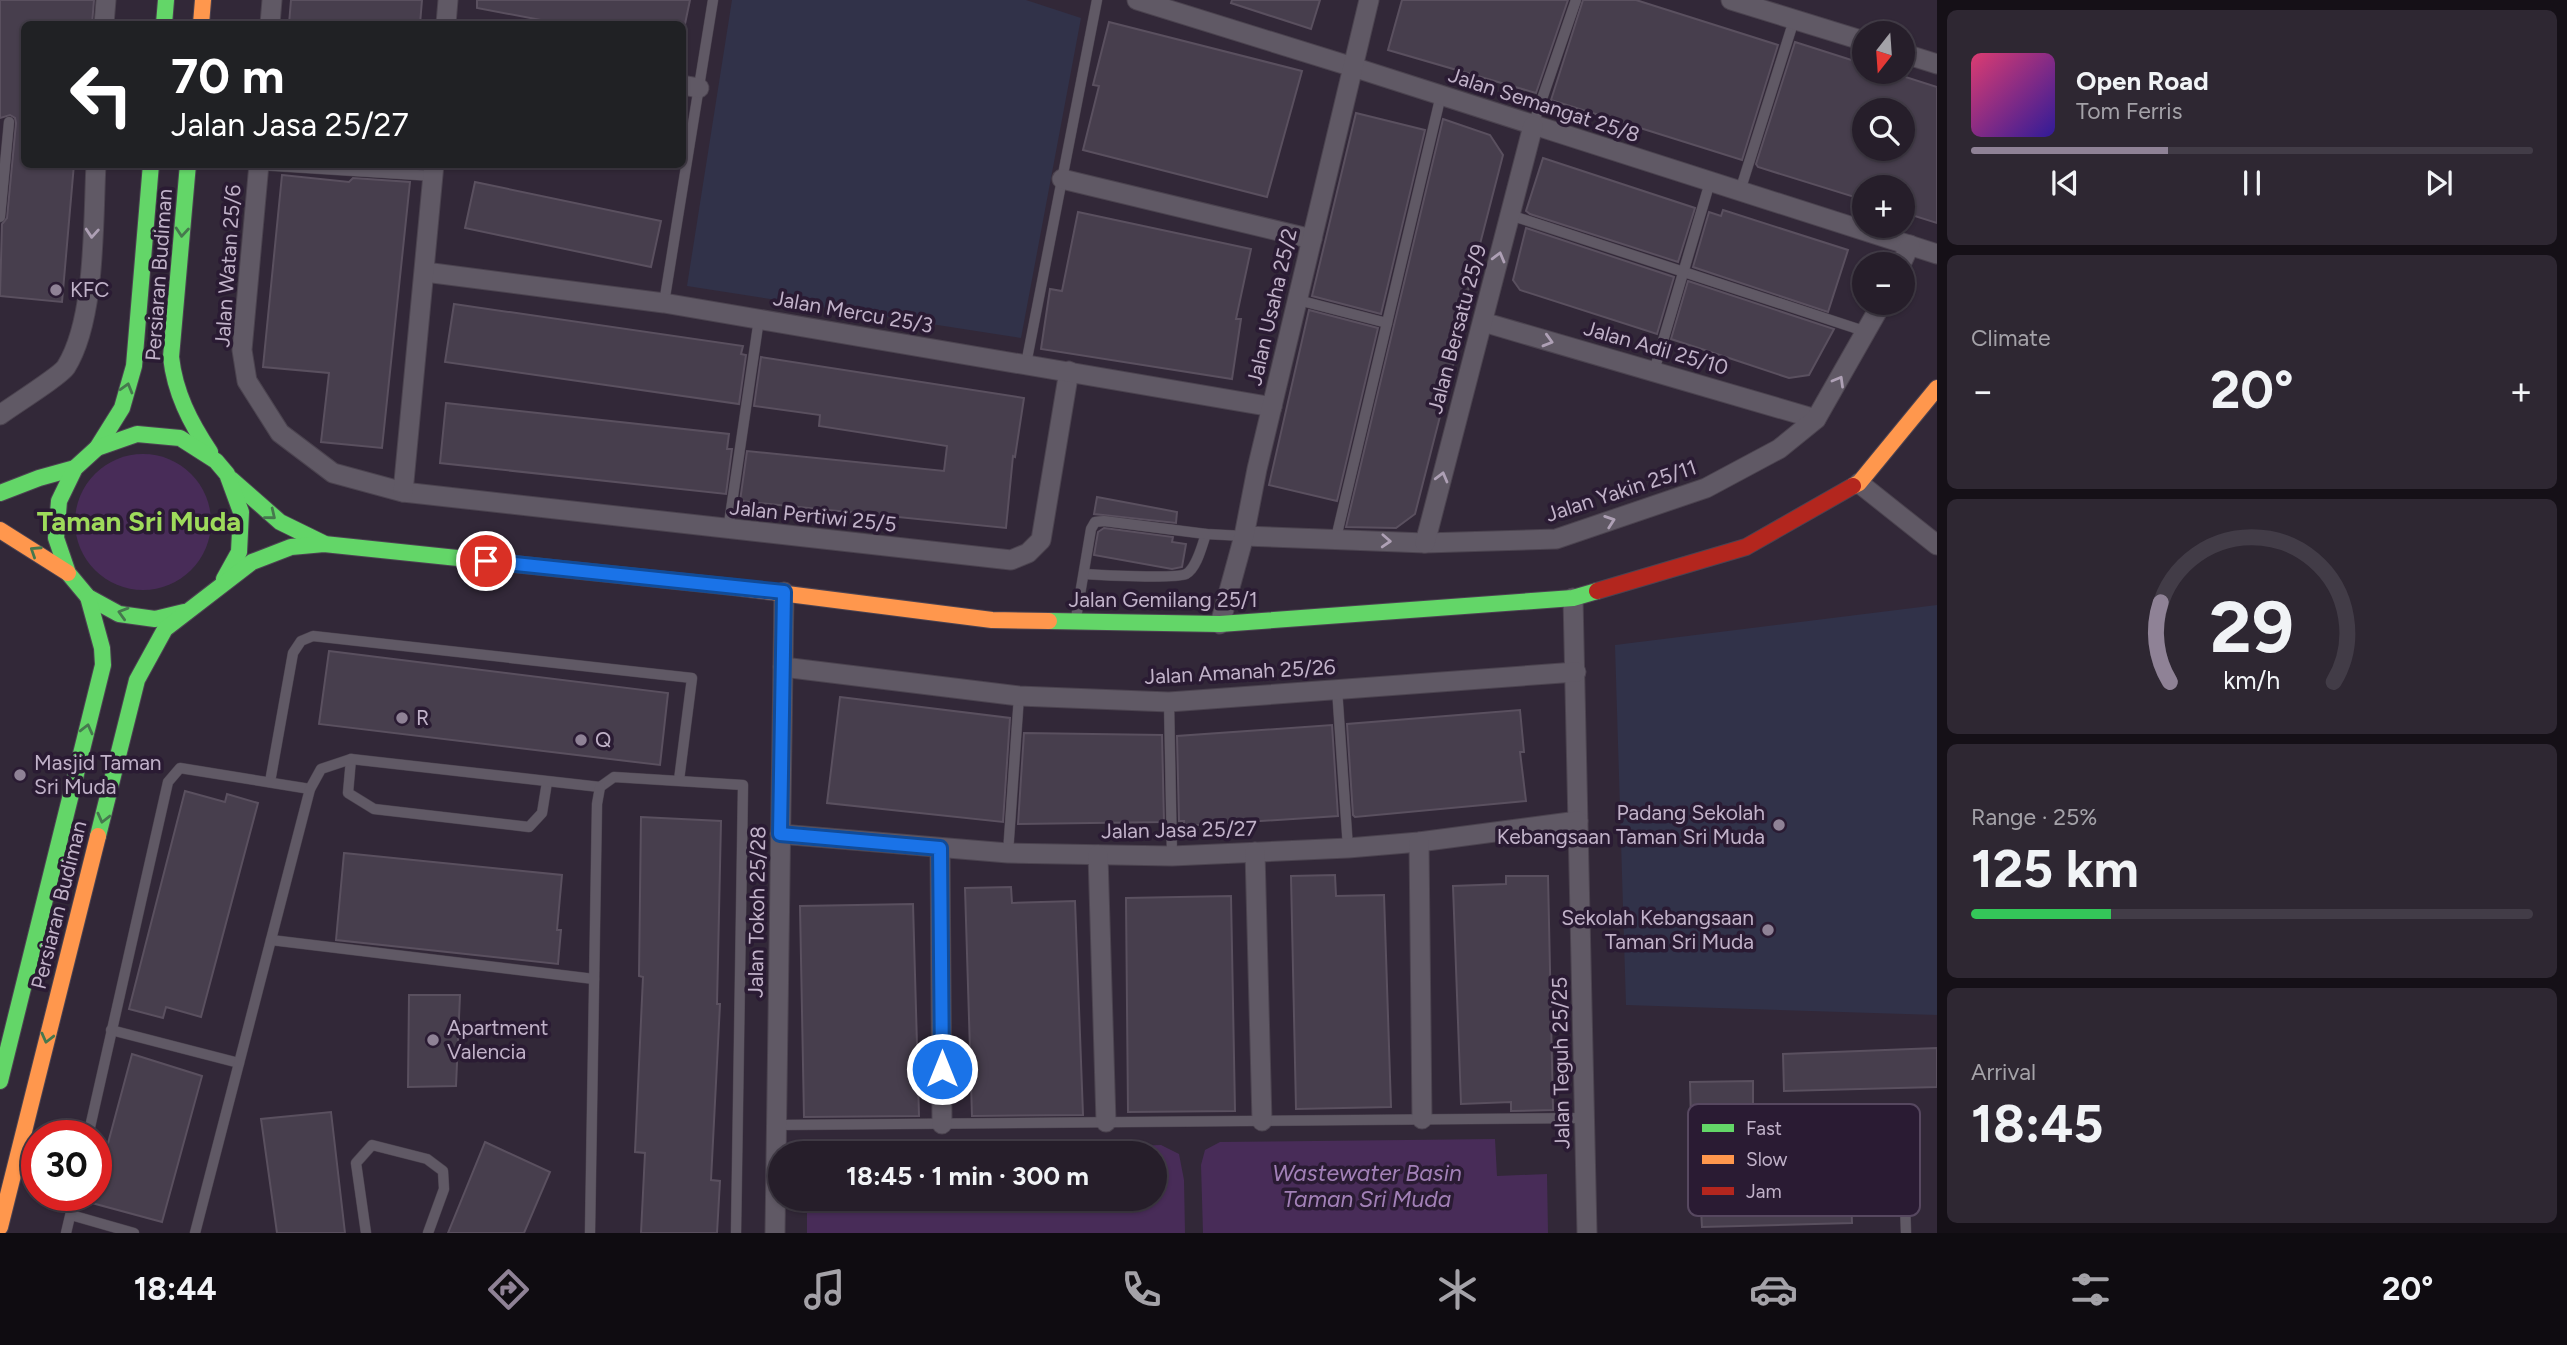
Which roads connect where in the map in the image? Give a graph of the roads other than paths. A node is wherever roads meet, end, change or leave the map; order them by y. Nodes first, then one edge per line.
1 (106, 0) edge
2 (166, 0) edge
3 (203, 0) edge
4 (272, 0) edge
5 (448, 0) edge
6 (713, 0) edge
7 (1097, 0) edge
8 (1137, 0) edge
9 (1369, 0) edge
10 (1576, 0) edge
11 (1731, 0) edge
12 (1794, 20) junction
13 (104, 21) edge
14 (163, 21) edge
15 (201, 21) edge
16 (270, 21) edge
17 (446, 21) edge
18 (1852, 37) edge
19 (1915, 57) edge
20 (1937, 64) edge
21 (1353, 66) junction
22 (691, 86) edge
23 (1441, 95) junction
24 (9, 122) dead end
25 (686, 126) edge
26 (1533, 126) junction
27 (96, 168) edge
28 (151, 168) edge
29 (188, 168) edge
30 (259, 168) edge
31 (364, 168) edge
32 (681, 168) edge
33 (434, 170) edge
34 (1062, 179) junction
35 (1710, 182) junction
36 (1741, 191) junction
37 (1510, 215) junction
38 (0, 217) edge
39 (1312, 239) junction
40 (1910, 245) junction
41 (1906, 252) edge
42 (1937, 254) edge
43 (425, 272) junction
44 (1683, 272) junction
45 (1298, 300) junction
46 (664, 303) junction
47 (1876, 315) edge
48 (759, 319) junction
49 (1483, 322) junction
50 (1387, 323) junction
51 (1867, 332) junction
52 (1026, 364) junction
53 (1069, 371) junction
54 (1654, 371) junction
55 (1937, 388) edge
56 (1272, 407) junction
57 (0, 415) edge
58 (1816, 419) junction
59 (97, 448) junction
60 (216, 461) junction
61 (75, 468) junction
62 (227, 474) junction
63 (1859, 483) junction
64 (403, 492) junction
65 (0, 493) edge
66 (0, 530) edge
67 (728, 530) junction
68 (1206, 534) junction
69 (1244, 536) junction
70 (1336, 538) junction
71 (1425, 543) junction
72 (324, 544) junction
73 (1937, 545) edge
74 (68, 573) junction
75 (1084, 574) junction
76 (219, 588) junction
77 (784, 592) junction
78 (88, 597) junction
79 (1573, 598) junction
80 (189, 610) junction
81 (1075, 622) junction
82 (1220, 624) junction
83 (783, 667) junction
84 (1576, 671) junction
85 (1337, 689) junction
86 (1019, 696) junction
87 (1169, 702) junction
88 (351, 759) junction
89 (679, 780) junction
90 (270, 782) junction
91 (547, 782) junction
92 (600, 787) junction
93 (310, 789) junction
94 (1578, 821) junction
95 (780, 834) junction
96 (1419, 842) junction
97 (940, 848) junction
98 (1348, 848) junction
99 (1255, 852) junction
100 (1008, 853) junction
101 (1098, 855) junction
102 (1172, 856) junction
103 (271, 940) junction
104 (594, 979) junction
105 (111, 1030) junction
106 (239, 1063) junction
107 (0, 1081) edge
108 (1585, 1118) junction
109 (1422, 1119) junction
110 (91, 1120) edge
111 (1262, 1121) junction
112 (1106, 1122) junction
113 (942, 1124) junction
114 (776, 1125) junction
115 (72, 1211) edge
116 (71, 1215) junction
117 (0, 1227) edge
118 (66, 1233) edge
119 (134, 1233) edge
120 (195, 1233) edge
121 (366, 1233) edge
122 (428, 1233) edge
123 (590, 1233) edge
124 (736, 1233) edge
125 (775, 1233) edge
126 (1587, 1233) edge

1 - 13 street
2 - 14 main road
3 - 15 main road
4 - 16 street
5 - 17 street
6 - 22 lane
7 - 34 lane
8 - 21 street, Jalan Semangat 25/8
9 - 21 street, Jalan Usaha 25/2
10 - 26 lane
11 - 12 street
12 - 18 street
12 - 36 lane
19 - 20 street
21 - 23 street, Jalan Semangat 25/8
21 - 39 street, Jalan Usaha 25/2
22 - 25 lane
23 - 26 street, Jalan Semangat 25/8
23 - 50 lane
24 - 38 lane
26 - 35 street, Jalan Semangat 25/8
26 - 37 street, Jalan Bersatu 25/9
27 -> 57 street
59 -> 28 main road, Persiaran Budiman
29 -> 60 main road, Persiaran Budiman
30 - 64 street, Jalan Watan 25/6
31 - 33 lane
32 - 46 lane
33 - 43 street
34 - 39 street
34 - 52 lane
35 - 36 street, Jalan Semangat 25/8
35 - 44 lane
36 - 40 street, Jalan Semangat 25/8
37 - 44 lane
49 -> 37 street, Jalan Bersatu 25/9
39 - 45 street, Jalan Usaha 25/2
40 - 41 street
40 - 42 street, Jalan Semangat 25/8
43 - 46 street, Jalan Mercu 25/3
43 - 64 street
44 - 51 lane
44 - 54 lane
45 - 50 lane
45 - 56 street, Jalan Usaha 25/2
46 - 48 street, Jalan Mercu 25/3
47 - 51 street, Jalan Yakin 25/11
48 - 52 street, Jalan Mercu 25/3
48 - 67 lane
49 -> 54 street, Jalan Adil 25/10
71 -> 49 street, Jalan Bersatu 25/9
50 - 70 lane
58 -> 51 street, Jalan Yakin 25/11
52 - 53 street, Jalan Mercu 25/3
53 - 56 street, Jalan Mercu 25/3
53 - 67 street, Jalan Pertiwi 25/5
54 - 58 street, Jalan Adil 25/10
55 - 63 main road, Jalan Gemilang 25/1
56 - 69 street, Jalan Usaha 25/2
71 -> 58 street, Jalan Yakin 25/11
59 - 60 main road
59 - 61 main road
60 - 62 main road
61 - 65 main road
61 - 74 main road
62 -> 72 main road, Jalan Gemilang 25/1
62 - 76 main road
63 - 73 street
63 - 79 main road, Jalan Gemilang 25/1
64 - 67 street, Jalan Pertiwi 25/5
74 -> 66 main road
68 - 69 lane
68 - 75 lane
68 - 75 lane
69 - 70 street, Jalan Yakin 25/11
69 - 82 street, Jalan Usaha 25/2
70 -> 71 street, Jalan Yakin 25/11
72 - 76 main road, Jalan Gemilang 25/1
72 - 77 main road, Jalan Gemilang 25/1
74 - 78 main road
75 - 81 lane
76 - 80 main road
77 - 81 main road, Jalan Gemilang 25/1
77 - 83 street, Jalan Tokoh 25/28
80 -> 78 main road
107 -> 78 main road, Persiaran Budiman
79 - 82 main road, Jalan Gemilang 25/1
79 - 84 street, Jalan Teguh 25/25
80 -> 117 main road, Persiaran Budiman
81 - 82 main road, Jalan Gemilang 25/1
83 - 86 street, Jalan Amanah 25/26
83 - 95 street, Jalan Tokoh 25/28
84 - 85 street, Jalan Amanah 25/26
84 - 94 street, Jalan Teguh 25/25
85 - 87 street, Jalan Amanah 25/26
85 - 98 lane
86 - 87 street, Jalan Amanah 25/26
86 - 100 lane
87 - 102 lane
88 - 91 lane
88 - 91 lane
88 - 93 lane
89 - 90 lane
89 - 92 lane
89 - 124 lane
90 - 93 lane
90 - 105 lane
91 - 92 lane
92 - 104 lane
93 - 103 lane
94 - 96 street, Jalan Jasa 25/27
94 - 108 street, Jalan Teguh 25/25
95 - 97 street, Jalan Jasa 25/27
95 - 114 street, Jalan Tokoh 25/28
96 - 98 street, Jalan Jasa 25/27
96 - 109 street
97 - 100 street, Jalan Jasa 25/27
97 - 113 street
98 - 99 street, Jalan Jasa 25/27
99 - 102 street, Jalan Jasa 25/27
99 - 111 street
100 - 101 street, Jalan Jasa 25/27
101 - 102 street, Jalan Jasa 25/27
101 - 112 street
103 - 104 lane
103 - 106 lane
104 - 123 lane
105 - 106 lane
105 - 110 lane
106 - 120 lane
108 - 109 lane
108 - 126 street, Jalan Teguh 25/25
109 - 111 lane
111 - 112 lane
112 - 113 lane
113 - 114 lane
114 - 125 street, Jalan Tokoh 25/28
115 - 116 lane
116 - 118 lane
116 - 119 lane
121 - 122 lane

